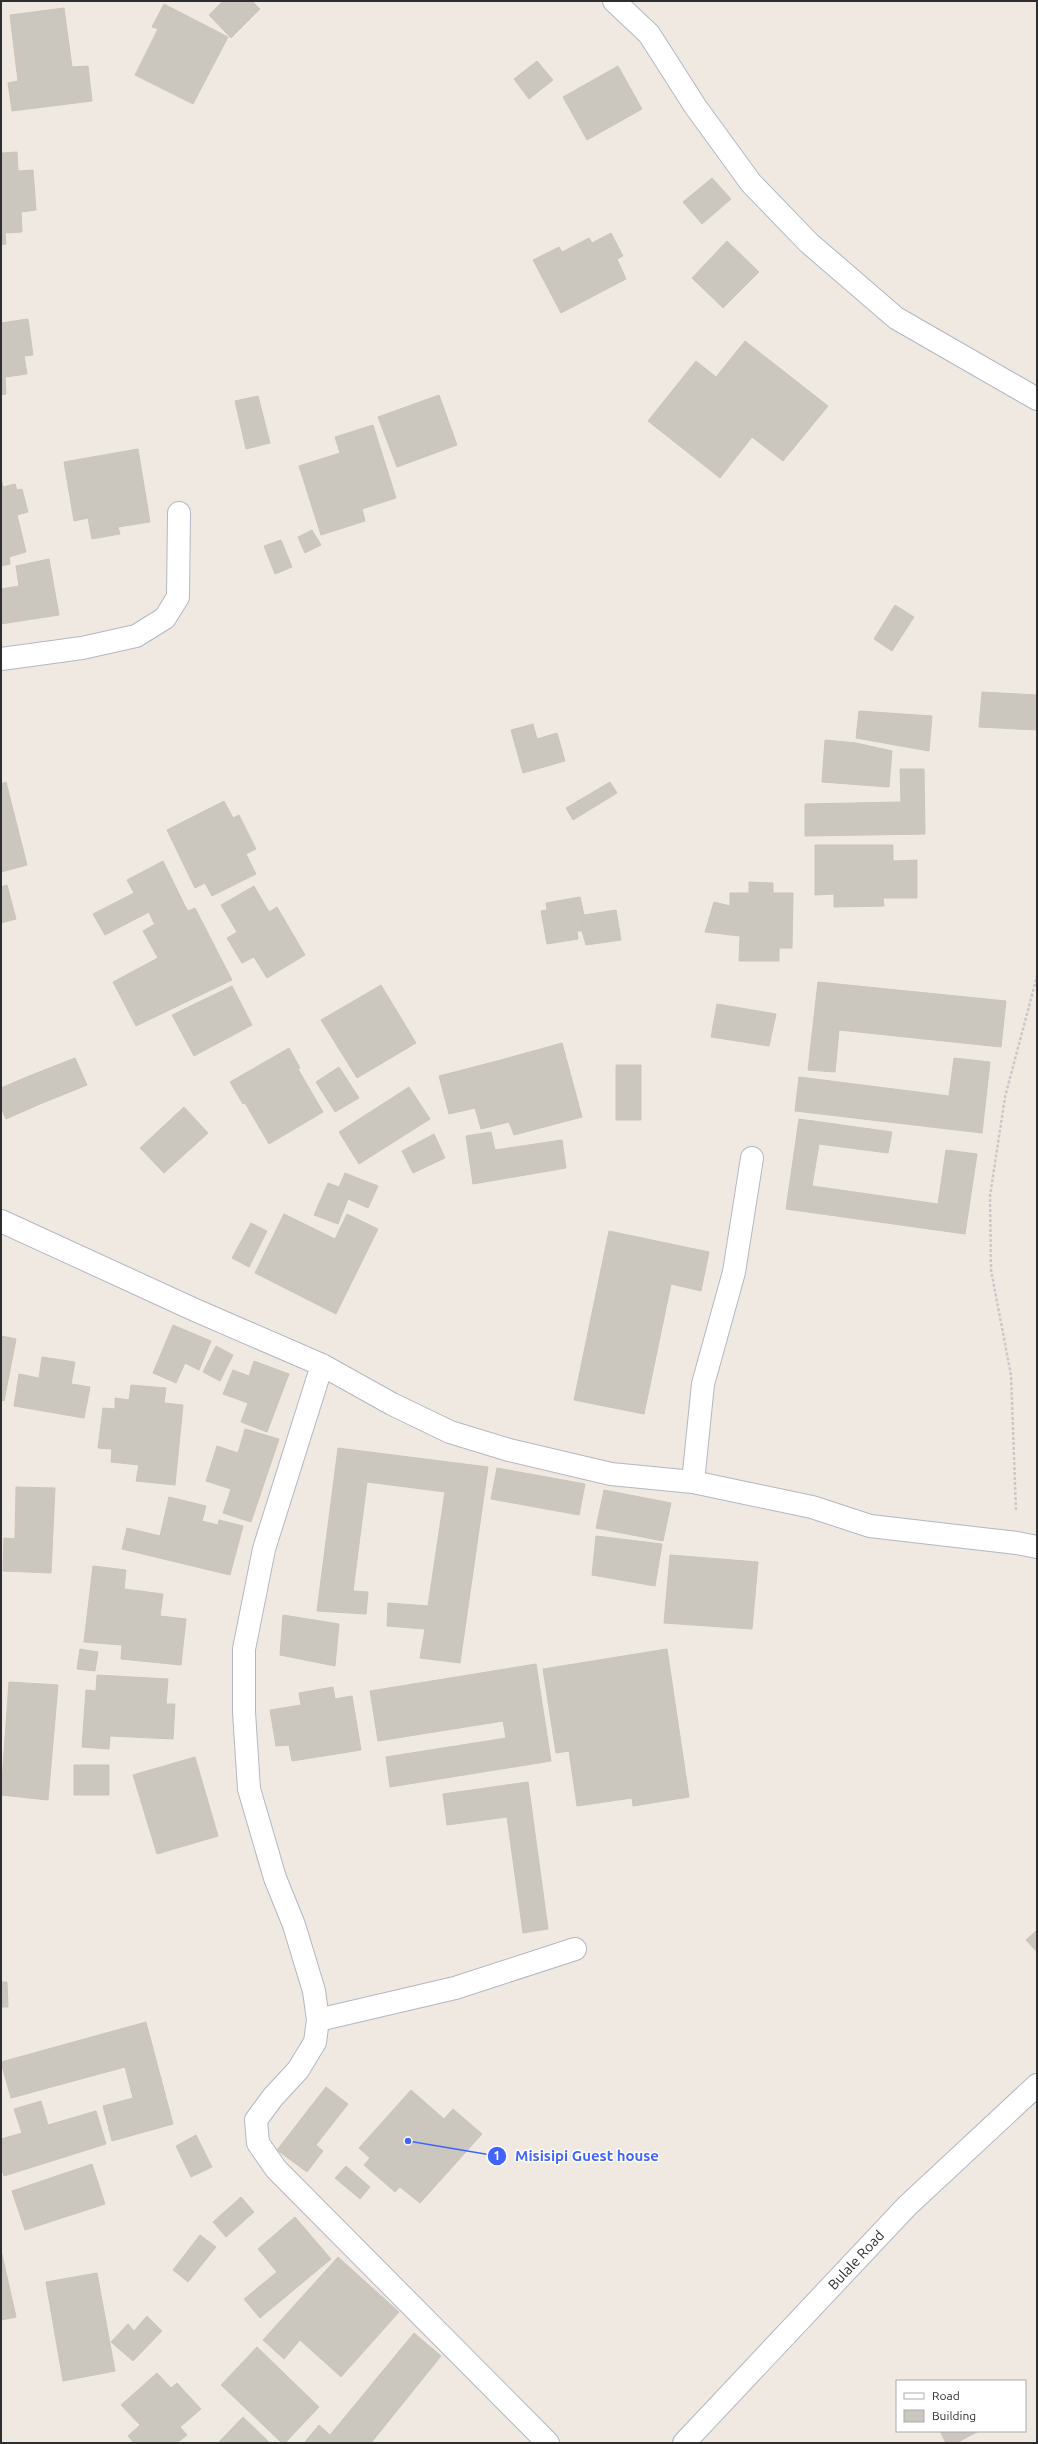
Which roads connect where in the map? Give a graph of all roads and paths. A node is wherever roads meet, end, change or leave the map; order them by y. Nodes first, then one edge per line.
1 (614, 1) edge
2 (1037, 399) edge
3 (179, 513) dead end
4 (1, 659) edge
5 (1037, 976) edge
6 (752, 1158) dead end
7 (1, 1221) edge
8 (322, 1365) junction
9 (693, 1482) junction
10 (1027, 1545) edge
11 (575, 1949) dead end
12 (318, 2020) junction
13 (1037, 2085) edge
14 (548, 2443) edge
15 (684, 2443) edge

1 - 2 street
3 - 4 street
5 - 10 path
6 - 9 street
7 - 8 street
8 - 9 street
8 - 12 street
9 - 10 street
11 - 12 street
12 - 14 street
13 - 15 street, Bulale Road

